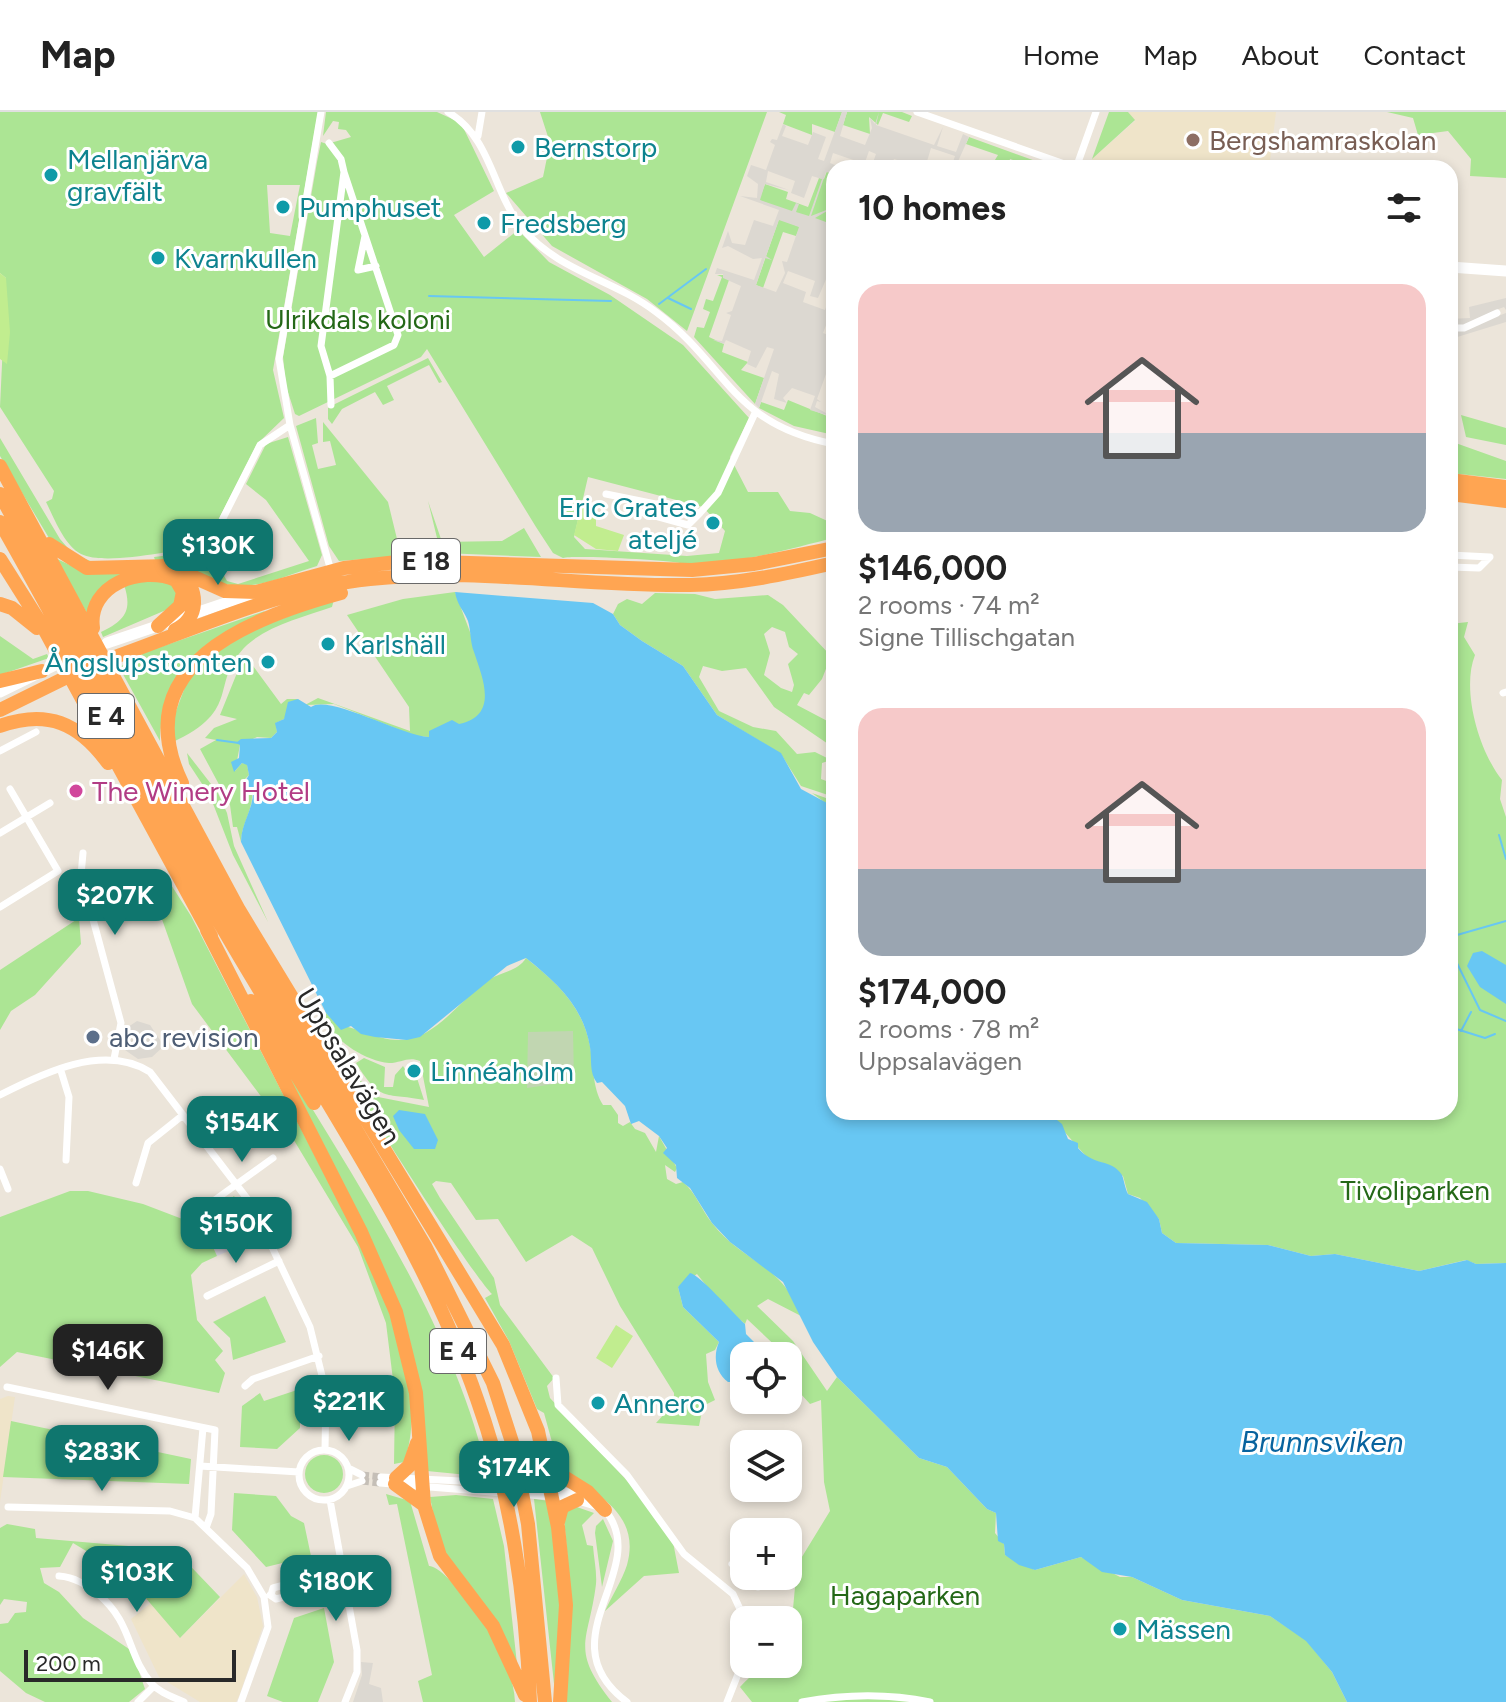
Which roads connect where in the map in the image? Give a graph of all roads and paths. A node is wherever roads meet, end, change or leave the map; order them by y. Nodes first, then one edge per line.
1 (321, 112) edge
2 (448, 112) edge
3 (482, 112) edge
4 (917, 112) edge
5 (1096, 112) edge
6 (478, 136) junction
7 (329, 143) dead end
8 (1053, 160) edge
9 (1079, 160) edge
10 (344, 172) junction
11 (358, 211) junction
12 (337, 218) junction
13 (365, 233) junction
14 (376, 266) junction
15 (1458, 268) edge
16 (1506, 271) edge
17 (1497, 313) dead end
18 (1458, 328) edge
19 (330, 376) junction
20 (331, 405) dead end
21 (755, 413) junction
22 (290, 425) junction
23 (826, 442) edge
24 (0, 466) edge
25 (1458, 481) edge
26 (1503, 487) edge
27 (0, 494) edge
28 (606, 494) dead end
29 (1458, 495) edge
30 (1506, 501) edge
31 (637, 511) dead end
32 (700, 513) junction
33 (0, 522) edge
34 (36, 529) junction
35 (213, 538) dead end
36 (826, 550) edge
37 (1458, 555) edge
38 (0, 559) edge
39 (826, 565) edge
40 (169, 566) junction
41 (1458, 567) edge
42 (331, 571) junction
43 (395, 578) junction
44 (256, 592) junction
45 (0, 604) edge
46 (192, 614) junction
47 (158, 626) junction
48 (101, 640) junction
49 (146, 646) junction
50 (115, 657) dead end
51 (52, 664) junction
52 (63, 679) dead end
53 (1, 688) edge
54 (0, 710) edge
55 (0, 726) edge
56 (36, 732) dead end
57 (0, 751) edge
58 (10, 789) dead end
59 (50, 803) dead end
60 (139, 805) junction
61 (27, 817) junction
62 (0, 833) edge
63 (83, 853) dead end
64 (0, 907) edge
65 (207, 930) junction
66 (262, 947) junction
67 (114, 1059) junction
68 (61, 1071) junction
69 (0, 1095) edge
70 (183, 1115) junction
71 (368, 1127) junction
72 (373, 1157) junction
73 (273, 1158) dead end
74 (66, 1160) dead end
75 (0, 1169) edge
76 (136, 1183) dead end
77 (237, 1183) junction
78 (8, 1189) dead end
79 (208, 1210) dead end
80 (400, 1232) junction
81 (279, 1261) junction
82 (207, 1296) dead end
83 (319, 1356) junction
84 (556, 1378) dead end
85 (245, 1386) dead end
86 (7, 1387) dead end
87 (203, 1428) junction
88 (419, 1431) junction
89 (325, 1450) junction
90 (200, 1466) junction
91 (214, 1467) junction
92 (548, 1467) junction
93 (348, 1468) junction
94 (299, 1472) junction
95 (388, 1480) junction
96 (423, 1484) junction
97 (347, 1486) junction
98 (546, 1491) junction
99 (330, 1500) junction
100 (577, 1500) junction
101 (424, 1505) junction
102 (8, 1507) dead end
103 (608, 1514) junction
104 (195, 1518) junction
105 (558, 1527) junction
106 (206, 1528) junction
107 (59, 1576) dead end
108 (343, 1576) junction
109 (267, 1596) junction
110 (739, 1606) edge
111 (736, 1678) edge
112 (154, 1686) junction
113 (898, 1700) edge
114 (138, 1702) edge
115 (184, 1702) edge
116 (241, 1702) edge
117 (345, 1702) edge
118 (529, 1702) edge
119 (545, 1702) edge
120 (560, 1702) edge
121 (627, 1702) edge
122 (727, 1702) edge
123 (802, 1702) edge
124 (930, 1702) edge

1 - 22 street
2 - 6 street
3 - 6 street
4 - 8 street
5 - 9 street
6 - 21 street
7 - 10 street
10 - 11 street
10 - 12 street
11 - 12 street
11 - 13 street
12 - 19 street
13 - 14 street
13 - 14 street
14 - 19 street
15 - 16 main road
17 - 18 street
19 - 20 street
21 - 23 street
21 - 32 street
22 - 35 street
22 - 42 street
24 - 34 highway
25 - 26 highway
27 - 72 highway, Uppsalavägen / E 4
28 - 32 street
29 - 30 highway
31 - 32 street
33 - 80 highway, Uppsalavägen / E 4
34 - 40 highway, E 18
34 - 48 highway
36 - 42 highway, E 18
37 - 41 street
38 - 51 highway, E 4
39 - 43 highway, E 18
40 - 44 highway, E 18
40 - 46 highway
42 - 44 highway, E 18
43 - 49 highway, E 18
43 - 66 highway
44 - 46 main road
45 - 51 highway
46 - 47 main road
46 - 49 highway
47 - 48 main road
47 - 48 highway
48 - 66 highway, E 4
49 - 50 highway, E 18
51 - 53 highway
51 - 60 highway, E 4
52 - 54 highway
55 - 60 highway
56 - 57 street
58 - 61 street
59 - 61 street
60 - 65 highway, E 4
61 - 62 street
61 - 64 street
63 - 67 street
65 - 80 highway, E 4
65 - 88 highway
66 - 71 highway
67 - 68 street
67 - 70 street
68 - 69 street
68 - 74 street
70 - 76 street
70 - 77 street
71 - 72 highway
71 - 92 highway
72 - 119 highway, Uppsalavägen / E 4
73 - 77 street
75 - 78 street
77 - 79 street
77 - 81 street
80 - 118 highway, Uppsalavägen / E 4
81 - 82 street
81 - 83 street
83 - 85 street
83 - 89 street
84 - 110 street
86 - 87 street
87 - 90 street
87 - 91 street
88 - 95 highway
88 - 96 highway
89 - 93 street
89 - 94 street
90 - 91 street
90 - 104 street
91 - 94 street
91 - 106 street
92 - 98 highway
92 - 103 highway
93 - 97 street
93 - 97 street
94 - 99 street
95 - 96 street
95 - 101 highway
96 - 98 street
96 - 101 highway
97 - 99 street
98 - 100 street
98 - 103 street
98 - 105 highway
99 - 108 street
100 - 103 street
100 - 105 highway
101 - 118 highway
102 - 104 street
103 - 121 street
104 - 106 street
105 - 120 highway
106 - 109 street
107 - 112 street
108 - 109 street
108 - 117 street
109 - 116 street
111 - 122 street
112 - 114 street
112 - 115 street
113 - 123 street
113 - 124 street

